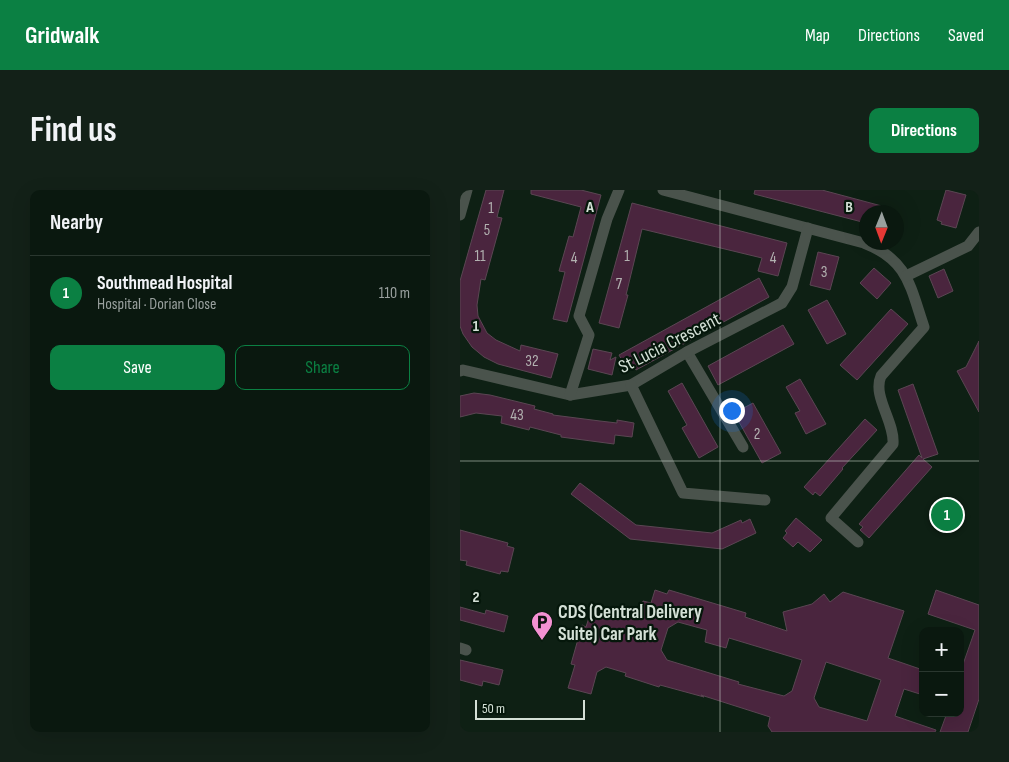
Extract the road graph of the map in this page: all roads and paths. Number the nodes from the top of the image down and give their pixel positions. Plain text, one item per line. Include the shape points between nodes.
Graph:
1 (467, 190) edge
2 (619, 190) edge
3 (663, 190) edge
4 (460, 215) edge
5 (808, 228) junction
6 (979, 232) edge
7 (906, 276) junction
8 (687, 352) junction
9 (461, 369) edge
10 (630, 386) junction
11 (570, 395) junction
12 (743, 447) dead end
13 (764, 500) dead end
14 (858, 542) dead end

1 - 4 street
2 - 11 street via 607,219 579,316 589,335
3 - 5 street
5 - 7 street via 879,249 898,264
5 - 8 street, St Lucia Crescent via 792,287 782,303
6 - 7 street via 968,246
7 - 14 street via 924,327 879,381 893,432 893,444 831,518
8 - 10 street, St Lucia Crescent
8 - 12 street
9 - 11 street, St Lucia Crescent
10 - 11 street, St Lucia Crescent
10 - 13 street via 683,493

